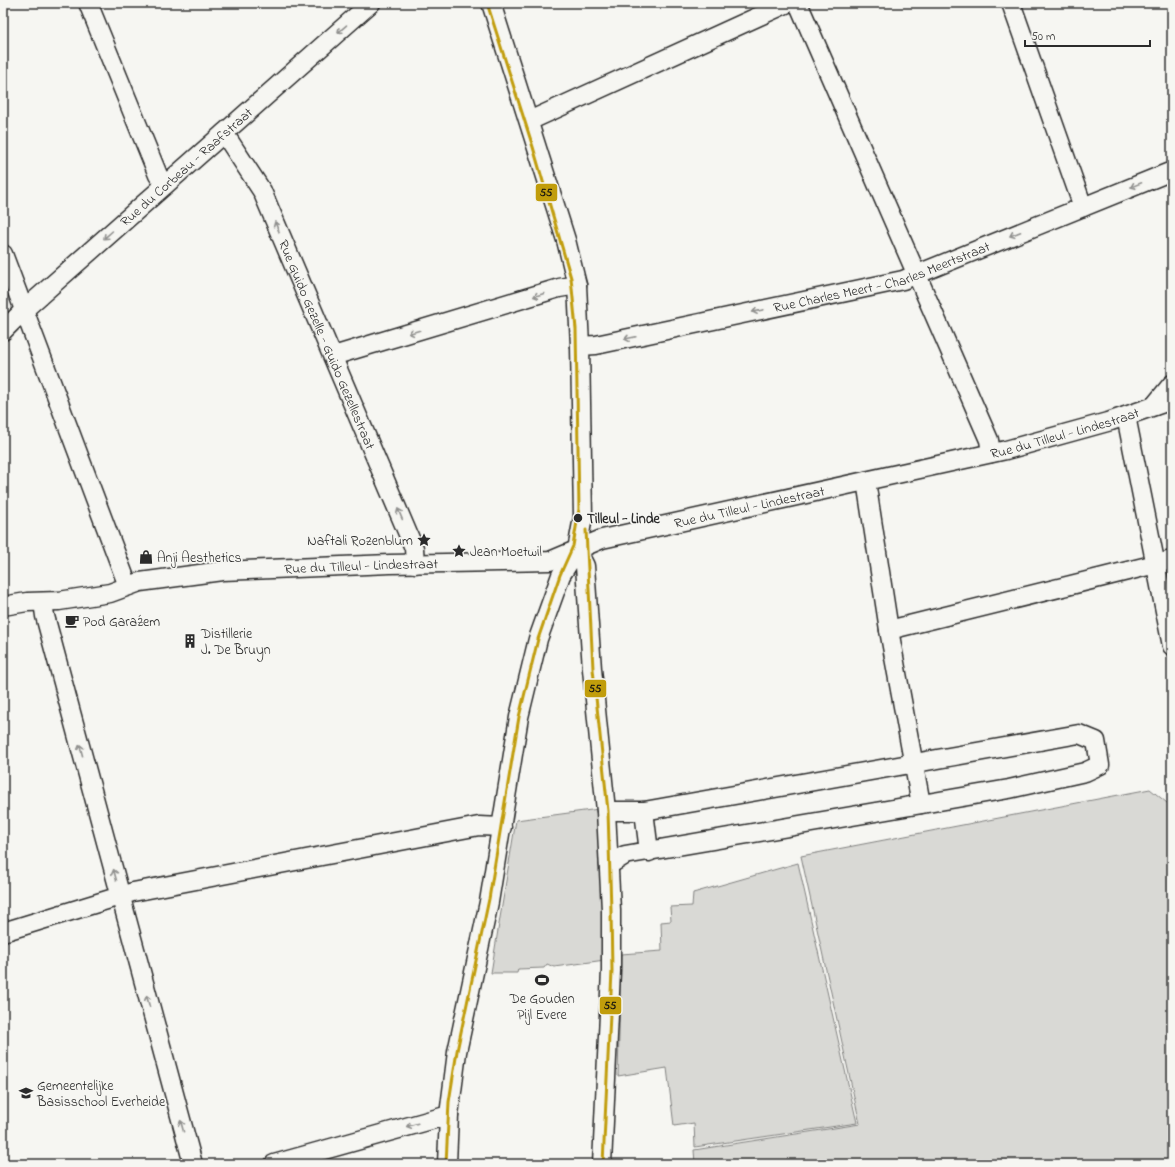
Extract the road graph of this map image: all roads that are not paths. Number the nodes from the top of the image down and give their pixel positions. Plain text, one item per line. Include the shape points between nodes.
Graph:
1 (88, 3) edge
2 (371, 3) edge
3 (491, 3) edge
4 (788, 3) edge
5 (798, 3) edge
6 (1011, 3) edge
7 (529, 121) junction
8 (224, 133) junction
9 (1172, 171) edge
10 (164, 185) junction
11 (1083, 207) junction
12 (3, 254) edge
13 (917, 274) junction
14 (576, 285) junction
15 (24, 309) junction
16 (3, 331) edge
17 (580, 346) junction
18 (332, 356) junction
19 (1172, 384) edge
20 (1172, 400) edge
21 (1153, 406) junction
22 (1126, 416) junction
23 (991, 453) junction
24 (866, 481) junction
25 (577, 550) junction
26 (1164, 562) edge
27 (415, 564) junction
28 (128, 586) junction
29 (43, 602) junction
30 (3, 606) edge
31 (889, 630) junction
32 (1172, 646) edge
33 (914, 764) junction
34 (921, 804) junction
35 (606, 811) junction
36 (644, 811) junction
37 (502, 827) junction
38 (649, 852) junction
39 (609, 865) junction
40 (120, 896) junction
41 (3, 932) edge
42 (450, 1115) junction
43 (193, 1164) edge
44 (274, 1164) edge
45 (447, 1164) edge
46 (602, 1164) edge

1 - 10 street
2 -> 8 street, Rue du Corbeau - Raafstraat
3 - 7 street
4 - 7 street
5 - 13 street
6 - 11 street
7 - 14 street via 566,240
8 - 10 street, Rue du Corbeau - Raafstraat
18 -> 8 street, Rue Guido Gezelle - Guido Gezellestraat via 262,191
9 -> 11 street, Rue Charles Meert - Charles Meertstraat
10 -> 15 street, Rue du Corbeau - Raafstraat
11 -> 13 street, Rue Charles Meert - Charles Meertstraat
12 - 15 street
13 -> 17 street, Rue Charles Meert - Charles Meertstraat via 895,282 596,345
13 - 23 street via 989,440
14 - 17 street
14 -> 18 street
15 - 16 street, Rue du Corbeau - Raafstraat
15 - 28 street
17 - 25 street via 583,496
27 -> 18 street, Rue Guido Gezelle - Guido Gezellestraat via 414,548
19 - 21 street, Rue du Tilleul - Lindestraat
20 - 21 street
21 - 22 street, Rue du Tilleul - Lindestraat
22 - 23 street, Rue du Tilleul - Lindestraat
22 - 26 street
23 - 24 street, Rue du Tilleul - Lindestraat
24 - 25 street, Rue du Tilleul - Lindestraat via 608,537
24 - 31 street
25 - 27 street, Rue du Tilleul - Lindestraat via 550,561
25 - 35 street via 586,566 592,669
25 - 37 street via 561,575 538,639 520,717
26 - 31 street
26 - 32 street
27 - 28 street, Rue du Tilleul - Lindestraat via 222,571 140,582
28 - 29 street, Rue du Tilleul - Lindestraat via 110,593
29 - 30 street, Rue du Tilleul - Lindestraat
40 -> 29 street
31 - 33 street
33 - 34 street
33 - 34 street via 1079,734 1096,741 1100,765 1085,772 1009,789
33 - 36 street
34 - 38 street
35 - 36 street
35 - 39 street
36 - 38 street
37 - 40 street via 479,826
37 - 42 street via 490,902 458,1052
38 - 39 street via 625,855
39 - 46 street via 611,971
40 - 41 street
43 -> 40 street
42 -> 44 street
42 - 45 street

